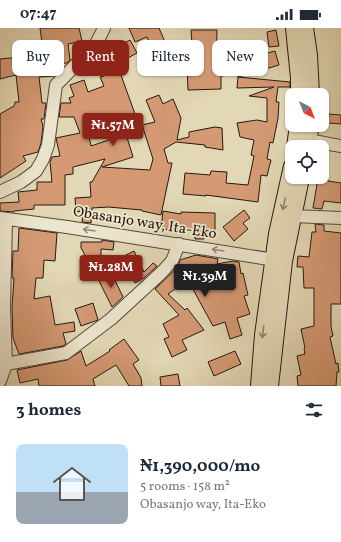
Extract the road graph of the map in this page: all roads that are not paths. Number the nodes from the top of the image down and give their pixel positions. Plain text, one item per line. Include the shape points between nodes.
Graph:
1 (104, 28) edge
2 (294, 28) edge
3 (305, 28) edge
4 (299, 88) edge
5 (311, 88) edge
6 (329, 144) edge
7 (341, 146) edge
8 (288, 184) edge
9 (300, 184) edge
10 (0, 192) edge
11 (293, 216) junction
12 (3, 218) edge
13 (341, 218) edge
14 (179, 244) junction
15 (279, 260) junction
16 (6, 364) junction
17 (0, 381) edge
18 (259, 386) edge
19 (270, 386) edge

1 - 10 street via 96,44 56,85 44,159 36,171
2 - 4 main road
3 - 5 main road
6 - 7 street
8 -> 15 main road via 277,234
9 - 11 main road
11 - 13 street
11 - 15 main road
14 -> 12 street, Obasanjo way, Ita-Eko
12 - 16 street
15 -> 14 street, Obasanjo way, Ita-Eko
14 - 16 street via 172,261 161,273 111,319 66,353
15 -> 18 main road via 263,335
15 - 19 main road
16 - 17 street

